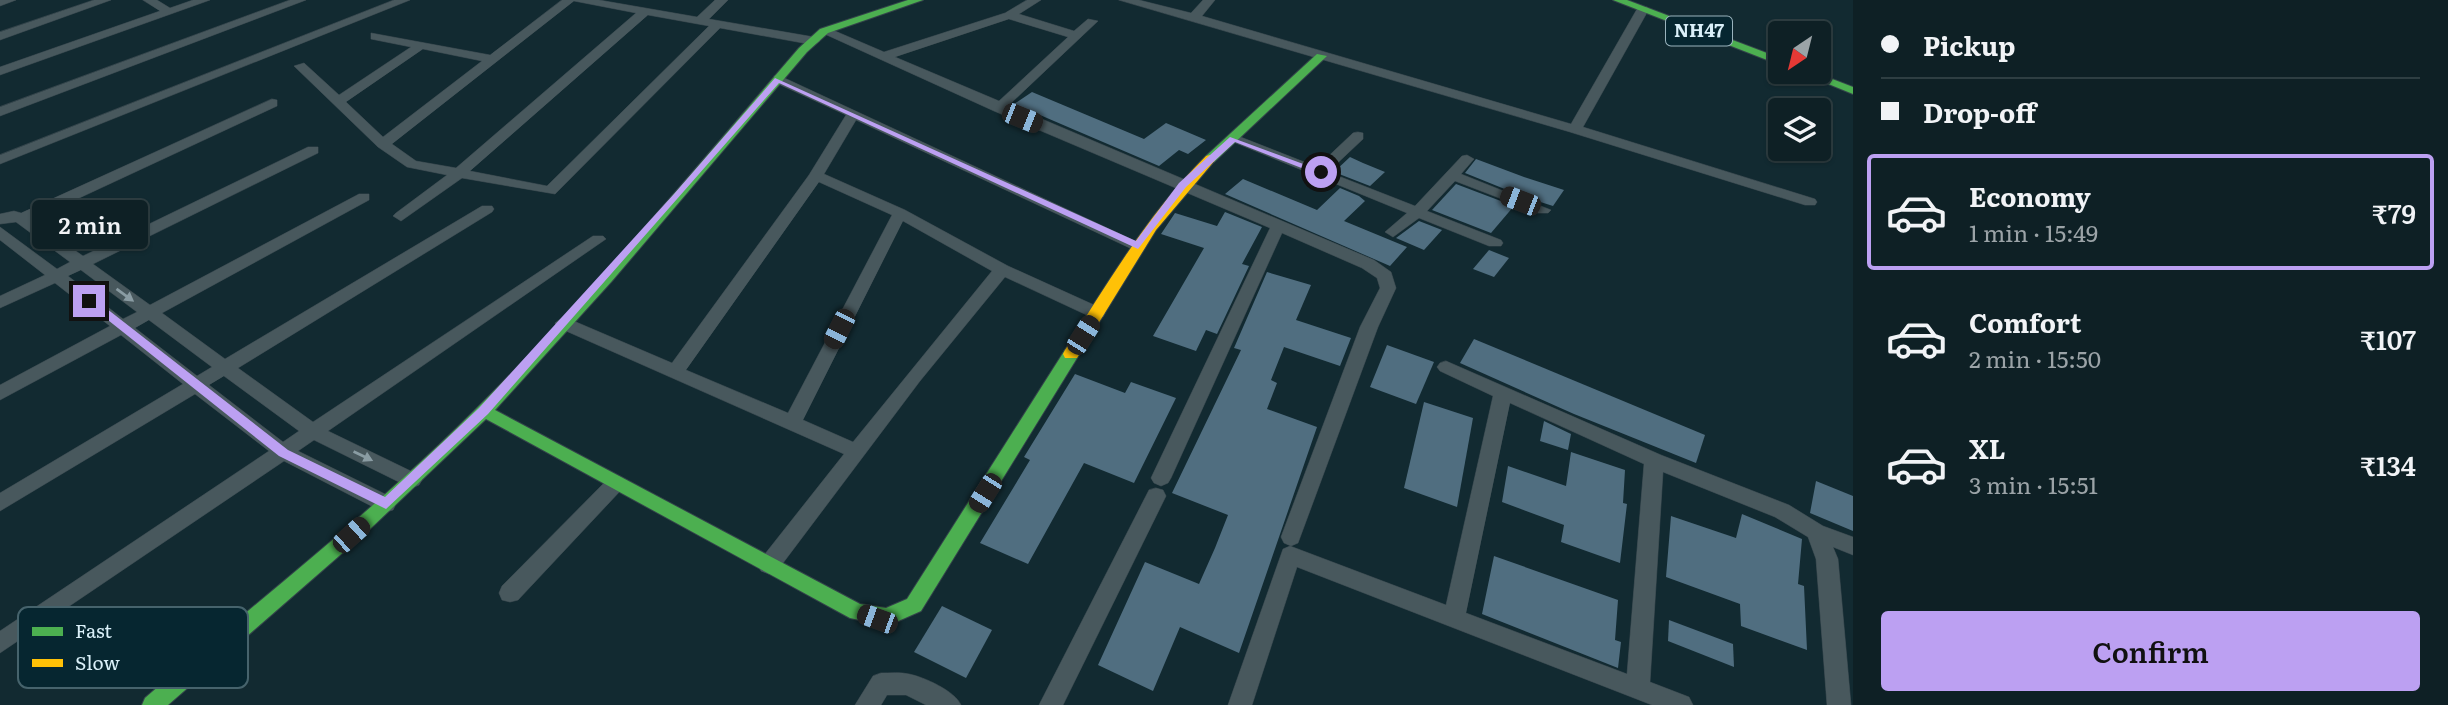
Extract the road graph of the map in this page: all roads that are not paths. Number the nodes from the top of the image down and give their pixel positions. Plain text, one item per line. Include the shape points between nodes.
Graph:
1 (10, 0) edge
2 (105, 0) edge
3 (149, 0) edge
4 (204, 0) edge
5 (300, 0) edge
6 (404, 0) edge
7 (569, 0) edge
8 (579, 0) edge
9 (722, 0) edge
10 (918, 0) edge
11 (1034, 0) edge
12 (1125, 0) edge
13 (1209, 0) edge
14 (1618, 0) edge
15 (0, 3) edge
16 (638, 6) edge
17 (1643, 9) junction
18 (169, 12) junction
19 (1009, 15) junction
20 (1194, 17) junction
21 (700, 21) junction
22 (1092, 21) dead end
23 (718, 24) junction
24 (0, 36) edge
25 (375, 36) dead end
26 (819, 36) junction
27 (1076, 36) junction
28 (421, 45) junction
29 (1321, 56) junction
30 (882, 57) junction
31 (1768, 57) edge
32 (491, 60) junction
33 (300, 66) dead end
34 (0, 71) edge
35 (778, 79) junction
36 (1831, 82) edge
37 (1853, 91) edge
38 (338, 102) junction
39 (272, 103) dead end
40 (999, 108) junction
41 (0, 112) edge
42 (853, 114) junction
43 (1575, 129) junction
44 (1358, 135) dead end
45 (1233, 139) junction
46 (383, 144) junction
47 (313, 150) dead end
48 (1467, 159) dead end
49 (0, 160) edge
50 (1321, 172) junction
51 (458, 174) junction
52 (1452, 175) junction
53 (816, 176) junction
54 (1182, 185) junction
55 (364, 197) dead end
56 (1810, 202) dead end
57 (487, 209) dead end
58 (1542, 210) dead end
59 (1418, 212) junction
60 (900, 213) junction
61 (401, 216) dead end
62 (21, 219) junction
63 (1, 221) edge
64 (1278, 226) junction
65 (1393, 232) dead end
66 (598, 239) dead end
67 (1496, 243) dead end
68 (1138, 246) junction
69 (80, 263) junction
70 (1002, 270) junction
71 (56, 275) junction
72 (0, 303) edge
73 (149, 312) junction
74 (1097, 313) junction
75 (563, 323) junction
76 (123, 327) junction
77 (1446, 367) dead end
78 (227, 368) junction
79 (676, 372) junction
80 (198, 386) junction
81 (0, 393) edge
82 (1503, 393) junction
83 (484, 411) junction
84 (792, 423) junction
85 (314, 432) junction
86 (856, 451) junction
87 (284, 453) junction
88 (1654, 460) junction
89 (412, 480) junction
90 (616, 482) junction
91 (0, 503) edge
92 (386, 504) junction
93 (1816, 532) junction
94 (1291, 537) dead end
95 (1853, 547) edge
96 (769, 565) junction
97 (510, 593) dead end
98 (54, 607) edge
99 (1454, 618) junction
100 (248, 629) edge
101 (18, 631) edge
102 (0, 643) edge
103 (182, 688) edge
104 (1638, 688) junction
105 (169, 700) edge
106 (867, 705) edge
107 (949, 705) edge
108 (1051, 705) edge
109 (1240, 705) edge
110 (1681, 705) edge
111 (1839, 705) edge

1 - 15 street
2 - 24 street
3 - 18 street
4 - 18 street
5 - 41 street
6 - 49 street
7 - 32 street
8 - 16 street
9 - 21 street
10 - 26 main road
11 - 19 street
12 - 20 street
13 - 20 street
14 - 17 main road, NH47
16 - 21 street
16 - 51 street
17 - 31 main road, NH47
17 - 43 street
18 - 34 street
19 - 27 street
19 - 30 street
20 - 29 street
21 - 23 street
22 - 27 street
23 - 26 street
23 - 51 street via 551,191
25 - 28 street
26 - 30 street
26 - 35 main road
27 - 40 street
28 - 32 street
28 - 38 street
29 - 43 street
29 - 45 main road
30 - 40 street
32 - 46 street
33 - 38 street
35 - 42 street
35 - 75 main road
36 - 37 main road
38 - 46 street
39 - 62 street
40 - 54 street
42 - 53 street
42 - 68 street
43 - 56 street
44 - 50 street
45 - 50 street
45 - 54 main road
46 - 51 street via 412,164
47 - 69 street
48 - 52 street
50 - 59 street
51 - 61 street
52 - 58 street
52 - 59 street
53 - 60 street
53 - 79 street
54 - 64 street
54 - 68 main road
55 - 73 street
57 - 78 street
59 - 65 street
59 - 67 street
60 - 70 street
60 - 84 street
62 - 63 street via 13,216
62 - 69 street
63 - 71 street
64 - 94 street via 1368,264 1385,276 1388,288 1369,327
64 - 108 street
66 - 85 street
68 - 74 main road
69 - 71 street
69 -> 73 street
70 - 74 street
70 - 86 street
71 - 72 street
71 - 76 street
73 - 76 street
73 - 78 street
74 - 96 main road via 914,605 900,615 877,619
75 - 79 street
75 - 83 main road
76 - 80 street
76 - 81 street
77 - 82 street
78 - 80 street
78 - 85 street
79 - 84 street
80 - 87 street
80 - 91 street
82 - 88 street
82 - 99 street
83 - 89 main road
83 - 90 main road
84 - 86 street
85 - 87 street
85 -> 89 street
86 - 96 street
87 - 92 street
87 - 98 street
88 - 93 street via 1782,511
88 - 104 street
89 - 92 main road
90 - 96 main road
90 - 97 street
92 - 100 main road
93 - 95 street
93 - 111 street via 1827,559
99 - 104 street
99 - 109 street via 1290,555
101 - 102 street
103 - 105 main road
104 - 110 street
106 - 107 street via 881,684 908,684

